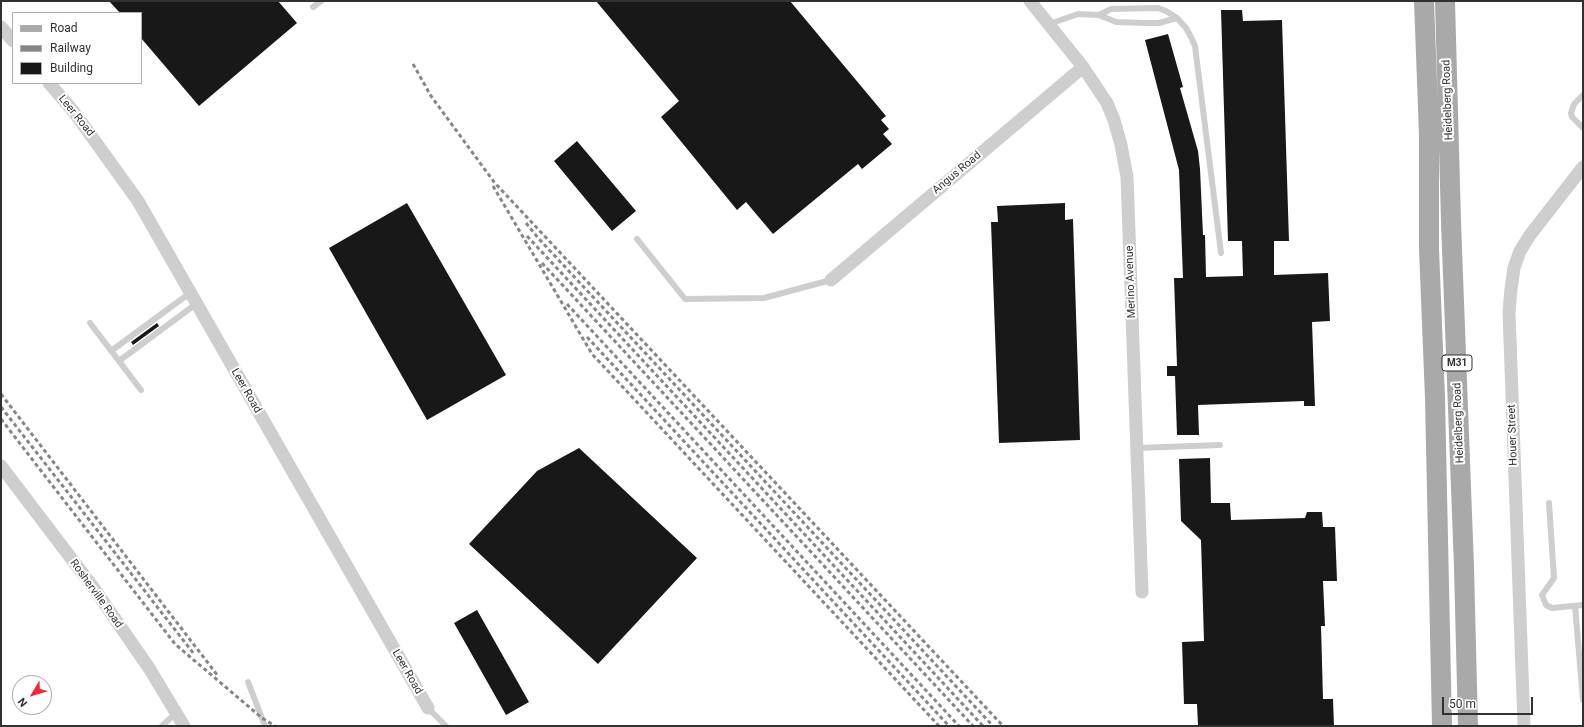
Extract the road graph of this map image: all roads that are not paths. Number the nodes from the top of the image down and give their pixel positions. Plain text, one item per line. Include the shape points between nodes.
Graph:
1 (320, 1) edge
2 (1030, 1) edge
3 (1424, 1) edge
4 (1445, 1) edge
5 (313, 7) dead end
6 (1099, 15) junction
7 (1176, 18) junction
8 (1049, 24) junction
9 (1, 27) edge
10 (12, 40) edge
11 (1083, 67) junction
12 (50, 84) edge
13 (1583, 96) edge
14 (1583, 128) edge
15 (1583, 167) edge
16 (637, 238) dead end
17 (1221, 253) dead end
18 (831, 280) joint
19 (193, 299) junction
20 (90, 323) dead end
21 (111, 351) junction
22 (119, 361) junction
23 (141, 390) dead end
24 (1220, 445) dead end
25 (1137, 448) junction
26 (1, 466) edge
27 (1549, 503) dead end
28 (1142, 592) dead end
29 (1583, 605) edge
30 (1575, 606) junction
31 (248, 682) dead end
32 (1583, 700) edge
33 (428, 708) joint
34 (177, 712) junction
35 (162, 726) edge
36 (184, 726) edge
37 (265, 726) edge
38 (446, 726) edge
39 (1442, 726) edge
40 (1468, 726) edge
41 (1524, 726) edge

1 - 5 lane
2 - 8 street, Merino Avenue
3 - 39 main road, Heidelberg Road / M31
4 - 40 main road, Heidelberg Road / M31
6 - 7 lane via 1116,22 1159,23
6 - 7 lane via 1111,9 1158,8
6 - 8 lane via 1078,14
7 - 17 lane via 1186,28 1194,46
8 - 11 street, Merino Avenue
9 - 10 street
11 - 18 street, Angus Road
11 - 25 street, Merino Avenue via 1107,103 1114,120 1122,145 1127,177
12 - 19 street, Leer Road via 74,112 138,202
13 - 14 lane via 1574,104 1570,113
15 - 41 street, Houer Street via 1520,251 1511,289
16 - 18 lane via 685,299 764,298
19 - 21 lane
19 - 22 lane
19 - 33 street, Leer Road
20 - 21 lane
21 - 22 lane
22 - 23 lane
24 - 25 lane
25 - 28 street, Merino Avenue
26 - 34 street, Rosherville Road via 93,587
27 - 30 lane via 1554,578 1542,596 1546,605 1552,608
29 - 30 lane
30 - 32 lane
31 - 37 lane
33 - 38 lane
34 - 35 lane
34 - 36 street, Rosherville Road

